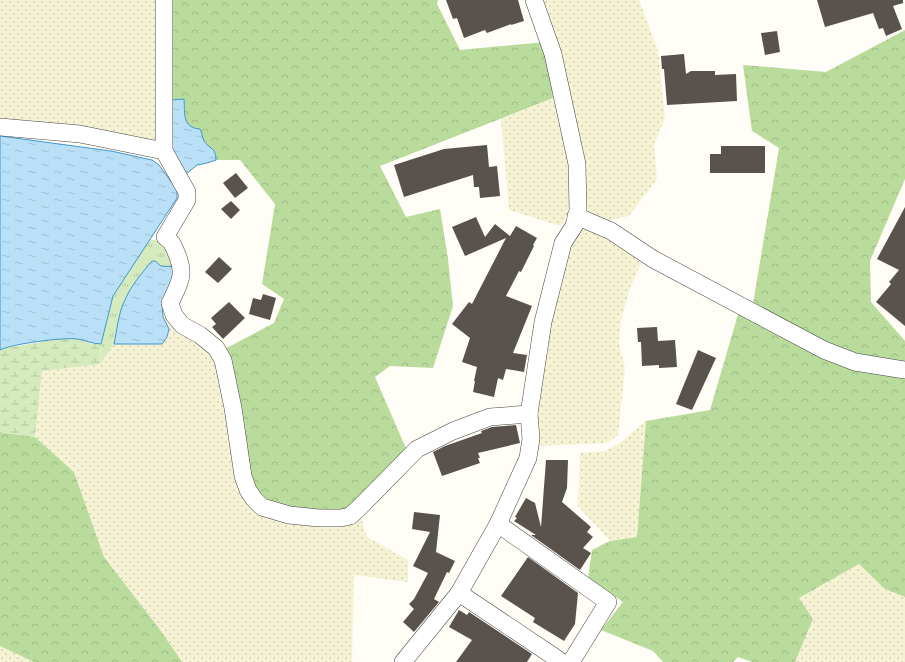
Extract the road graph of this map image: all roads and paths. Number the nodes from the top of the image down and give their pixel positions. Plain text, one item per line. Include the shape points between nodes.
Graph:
1 (164, 0) edge
2 (534, 0) edge
3 (0, 126) edge
4 (164, 151) junction
5 (576, 216) junction
6 (905, 370) edge
7 (529, 414) junction
8 (498, 524) junction
9 (459, 593) junction
10 (565, 661) edge
11 (403, 662) edge

1 - 4 street
2 - 5 street via 553,54 577,164
3 - 4 street via 80,134
4 - 7 street via 187,192 186,200 165,237 171,240 181,263 182,278 170,303 174,315 182,325 216,348 223,360 243,476 248,490 262,507 289,515 319,518 350,516 417,449 453,431 490,417
5 - 6 street via 611,231 653,258 824,350 856,362
5 - 7 street via 574,226 563,243 543,322
7 - 8 street via 531,439 528,458
8 - 9 street
8 - 10 street via 608,602
9 - 10 street
9 - 11 street

